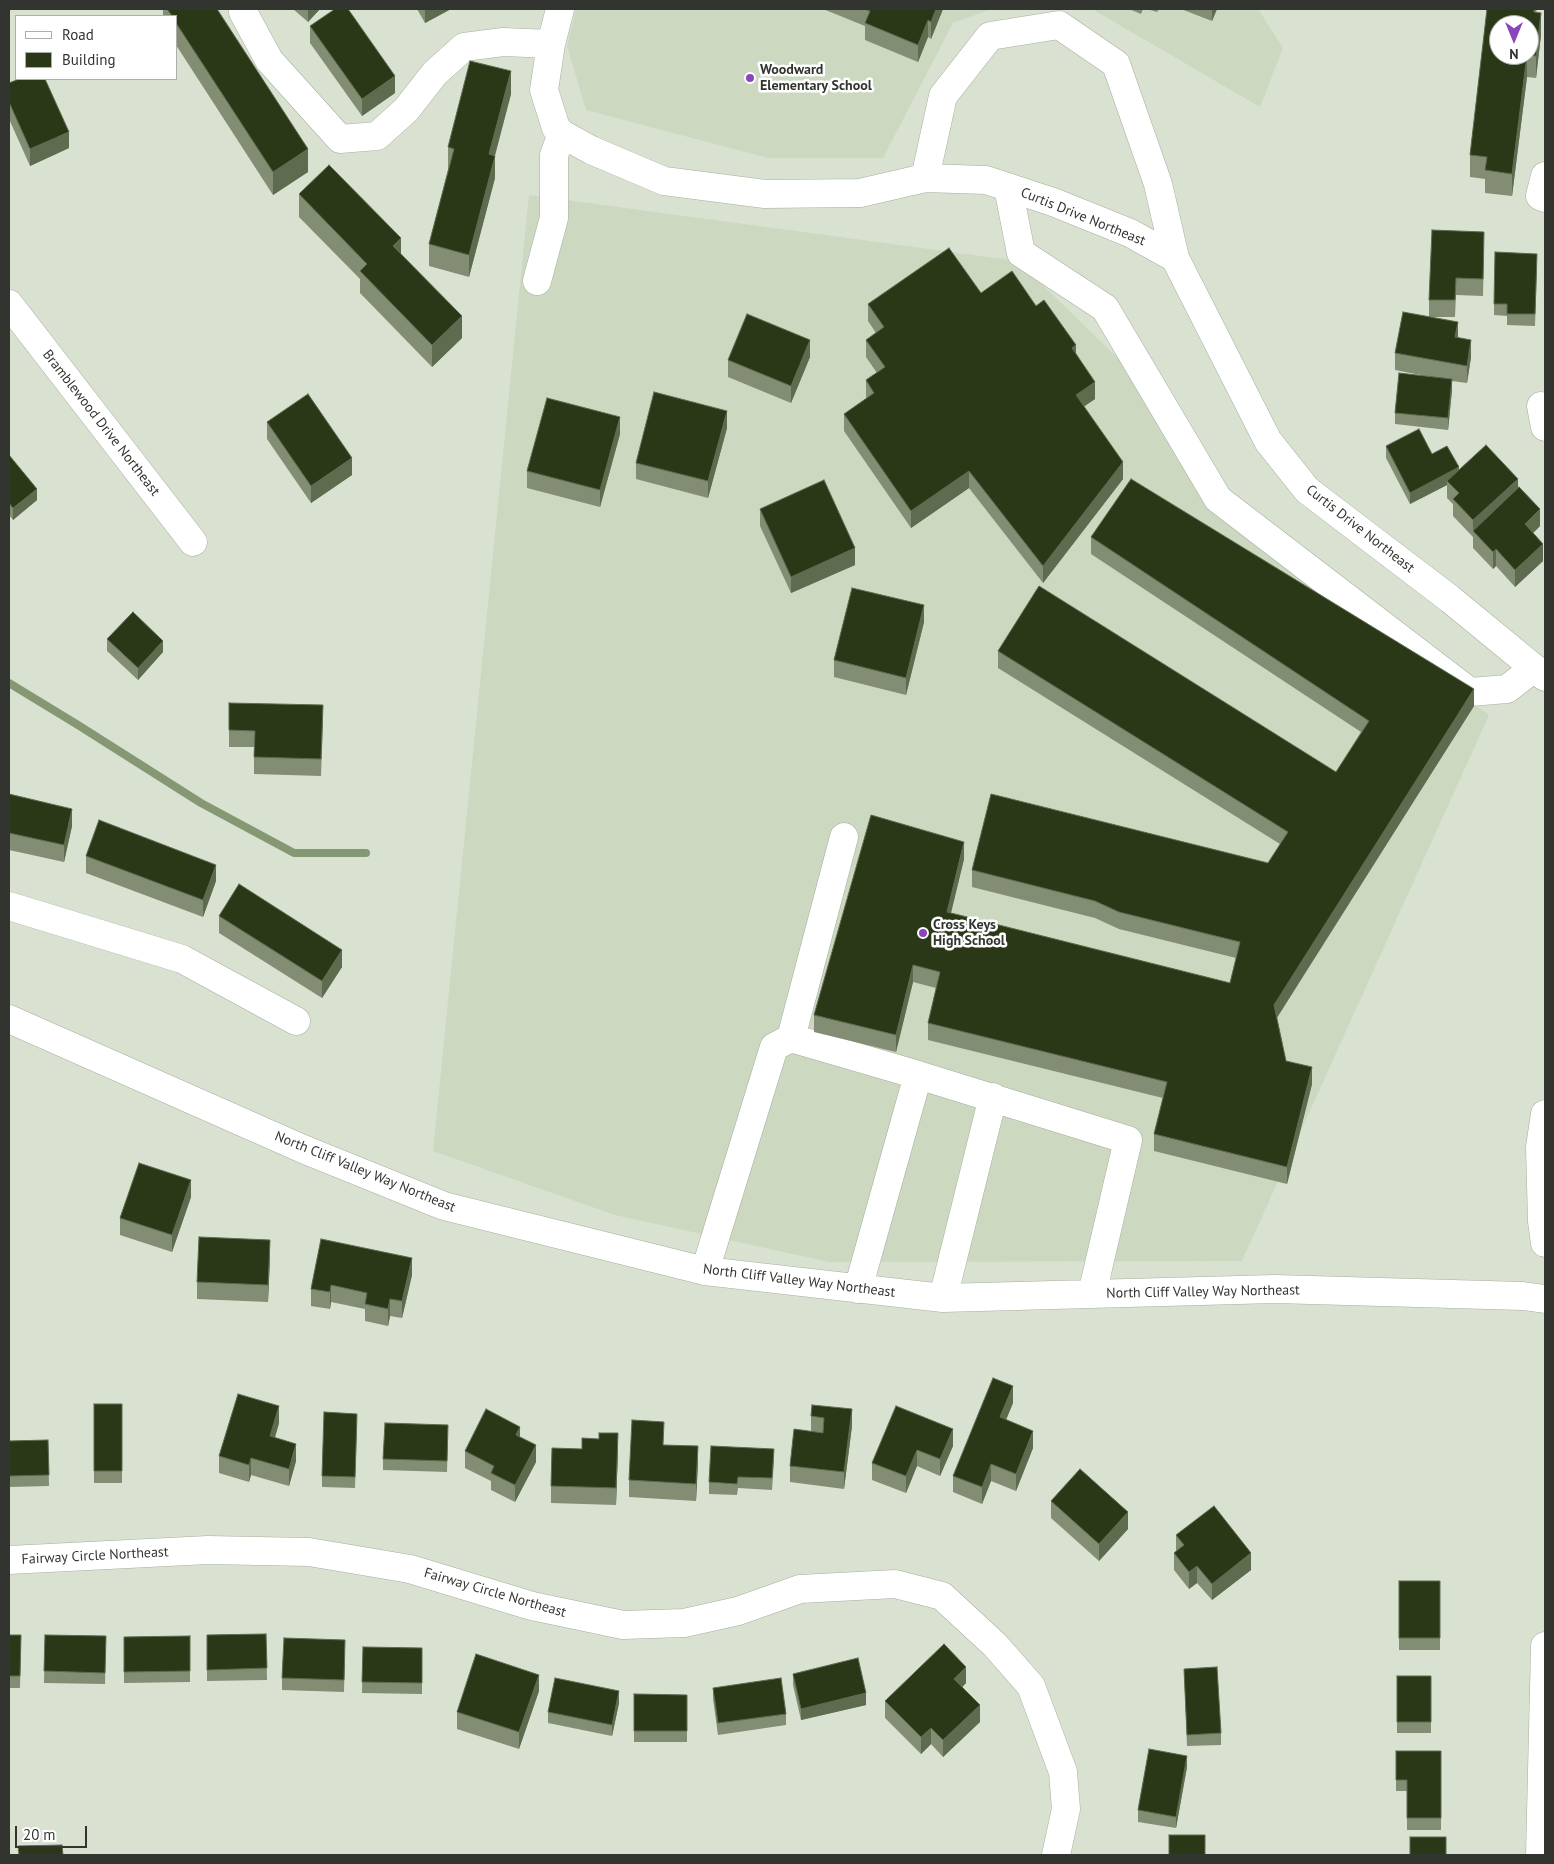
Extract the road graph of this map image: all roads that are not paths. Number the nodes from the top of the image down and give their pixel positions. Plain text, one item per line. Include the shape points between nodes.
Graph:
1 (243, 9) edge
2 (560, 9) edge
3 (551, 44) junction
4 (562, 134) junction
5 (1545, 176) edge
6 (925, 178) junction
7 (1008, 187) junction
8 (1545, 198) edge
9 (1175, 258) junction
10 (537, 281) dead end
11 (9, 304) edge
12 (193, 542) dead end
13 (1542, 672) edge
14 (844, 836) dead end
15 (9, 906) edge
16 (9, 1019) edge
17 (296, 1021) dead end
18 (791, 1038) junction
19 (918, 1075) junction
20 (993, 1097) junction
21 (1545, 1114) edge
22 (1545, 1243) edge
23 (705, 1272) junction
24 (858, 1289) junction
25 (1092, 1294) junction
26 (943, 1298) junction
27 (1545, 1299) edge
28 (9, 1560) edge
29 (1545, 1646) edge
30 (1056, 1855) edge
31 (1540, 1855) edge

1 - 3 street via 269,60 340,139 377,136 406,110 435,73 464,47 503,42
2 - 3 street
3 - 4 street via 544,90 556,128
4 - 6 street, Curtis Drive Northeast via 664,181 756,193 860,193
4 - 10 street via 554,154 554,218
5 - 8 street via 1540,196
6 - 7 street, Curtis Drive Northeast via 986,180
6 - 9 street via 943,96 990,36 1058,25 1116,64 1158,184
7 - 9 street, Curtis Drive Northeast via 1130,233
7 - 13 street via 1021,253 1105,308 1218,499 1470,692 1507,689
9 - 13 street, Curtis Drive Northeast via 1268,441 1307,490
11 - 12 street, Bramblewood Drive Northeast
14 - 18 street
15 - 17 street via 182,959
16 - 23 street, North Cliff Valley Way Northeast via 303,1149 444,1206
18 - 19 street
18 - 23 street via 774,1047
19 - 20 street
19 - 24 street
20 - 25 street via 1128,1140
20 - 26 street
21 - 22 street via 1540,1147
23 - 24 street, North Cliff Valley Way Northeast
24 - 26 street, North Cliff Valley Way Northeast
25 - 26 street, North Cliff Valley Way Northeast
25 - 27 street, North Cliff Valley Way Northeast via 1276,1289
28 - 30 street, Fairway Circle Northeast via 208,1550 309,1552 410,1569 532,1606 623,1625 684,1623 738,1611 800,1589 895,1584 942,1596 995,1644 1032,1686 1063,1772 1066,1810
29 - 31 street

